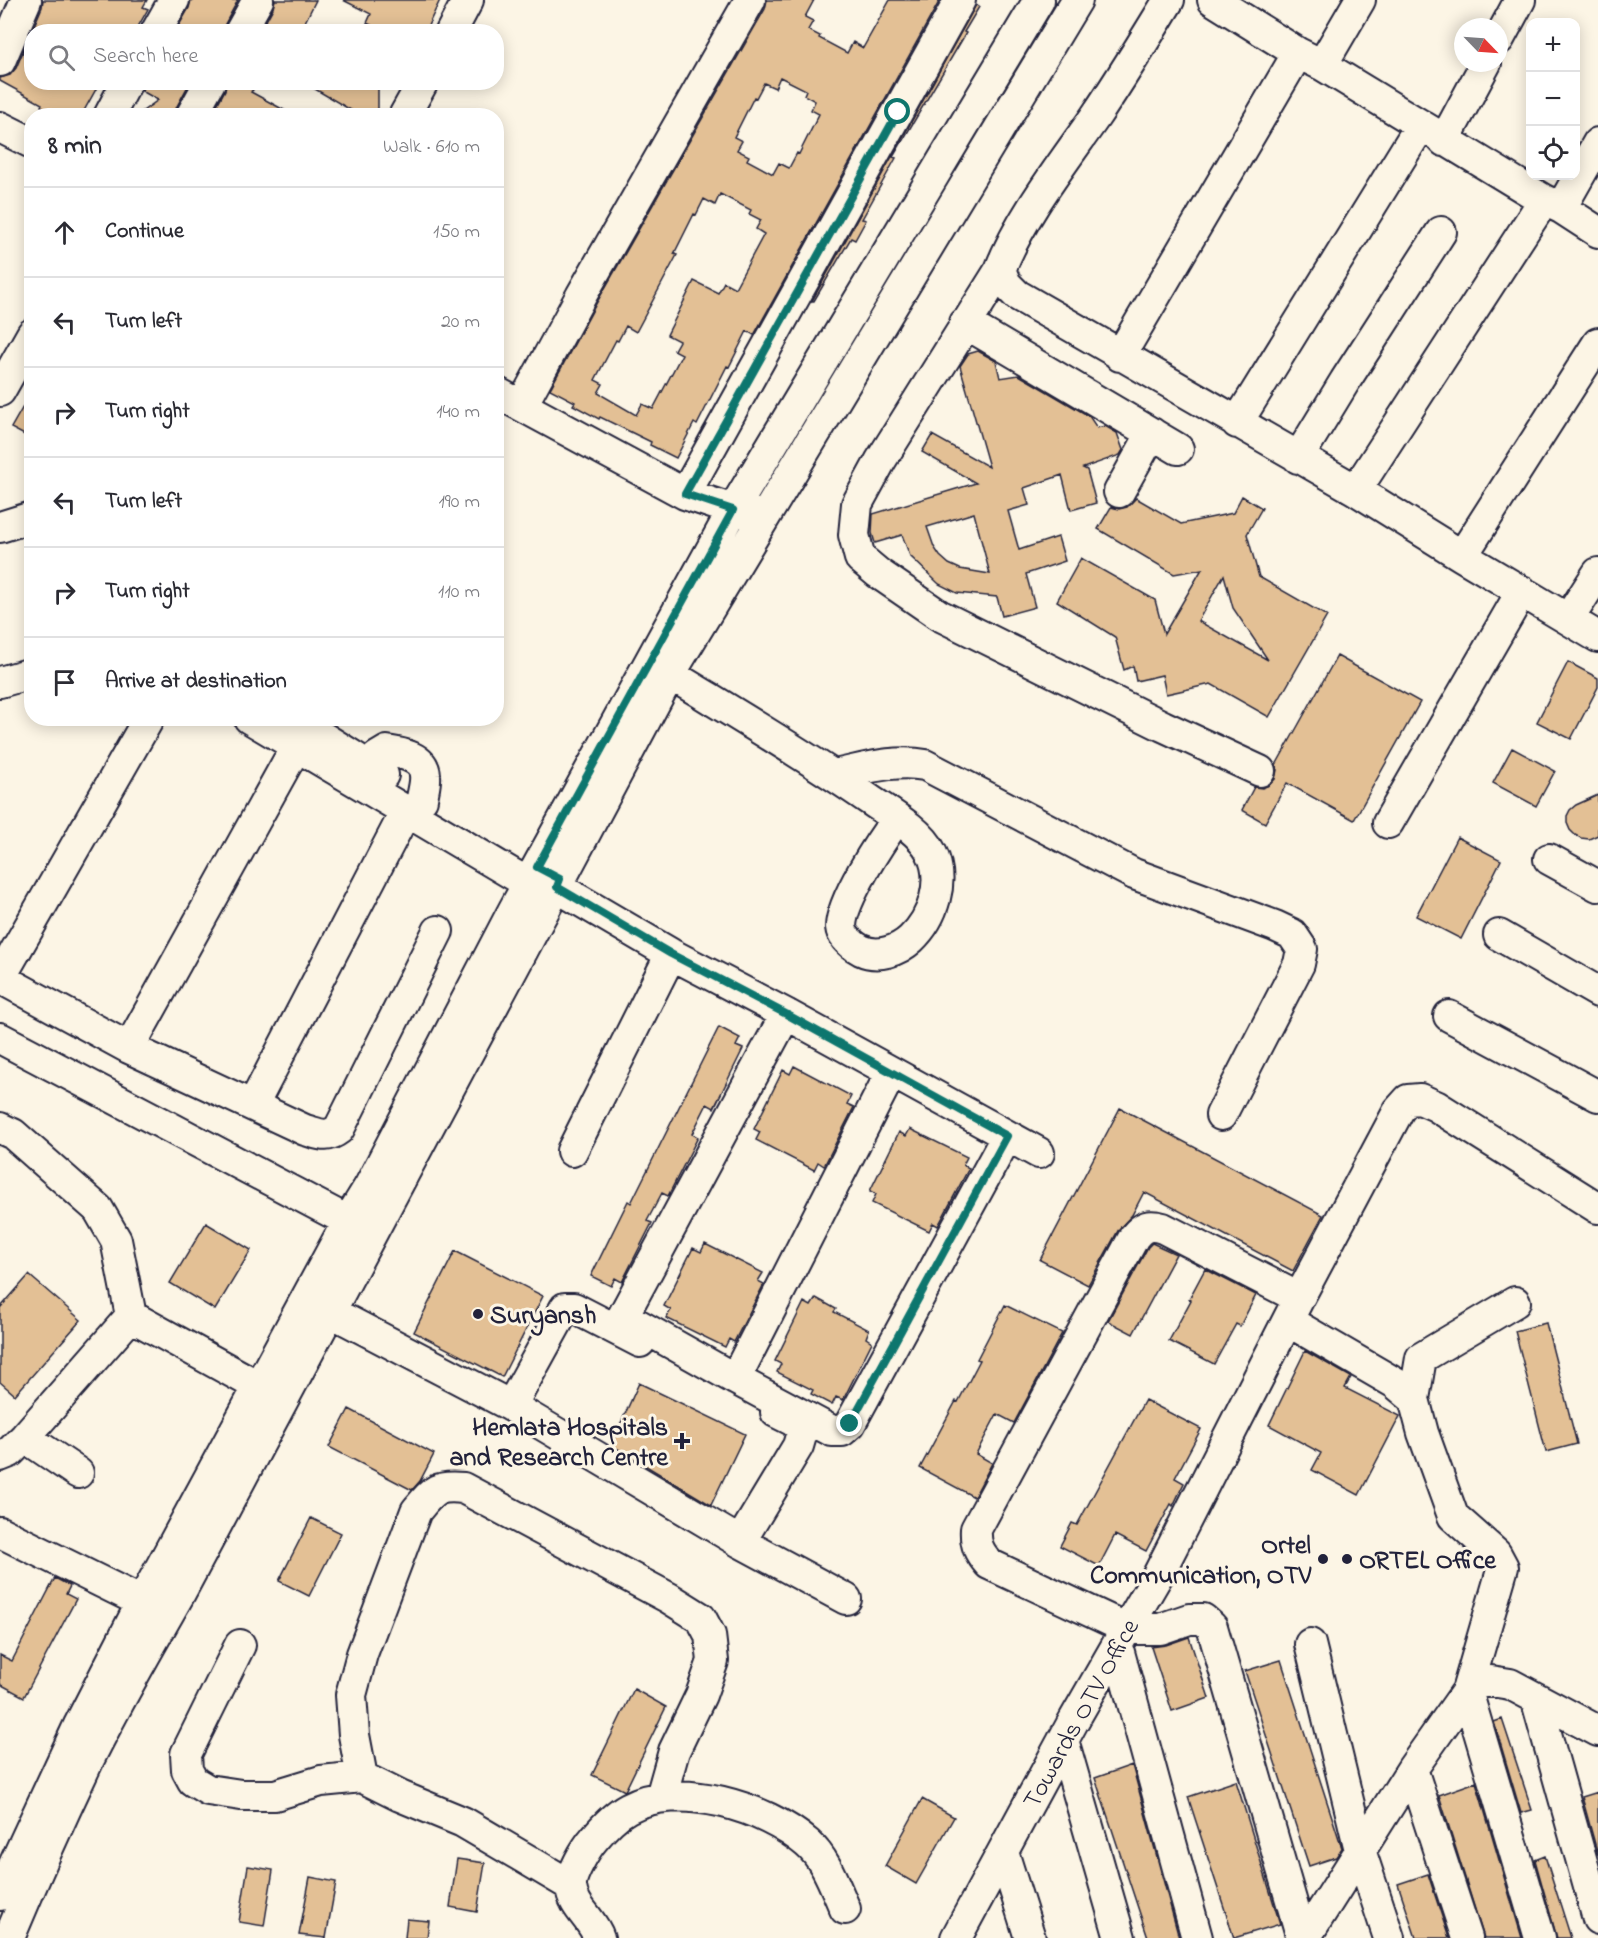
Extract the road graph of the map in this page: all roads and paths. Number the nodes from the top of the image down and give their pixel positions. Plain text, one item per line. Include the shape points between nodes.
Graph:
1 (26, 0) edge
2 (174, 0) edge
3 (258, 0) edge
4 (468, 0) edge
5 (750, 0) edge
6 (960, 0) edge
7 (1039, 0) edge
8 (1077, 0) edge
9 (1169, 0) edge
10 (1213, 0) edge
11 (1360, 0) edge
12 (1520, 0) edge
13 (1508, 22) edge
14 (160, 24) edge
15 (244, 24) edge
16 (455, 24) edge
17 (1310, 59) junction
18 (0, 61) edge
19 (1479, 72) edge
20 (124, 90) edge
21 (206, 90) edge
22 (419, 90) edge
23 (113, 108) edge
24 (195, 108) edge
25 (408, 108) edge
26 (0, 127) edge
27 (1433, 133) junction
28 (24, 139) edge
29 (1598, 143) edge
30 (1552, 204) junction
31 (1441, 232) dead end
32 (1598, 232) edge
33 (1000, 270) junction
34 (965, 323) junction
35 (1598, 344) edge
36 (24, 348) edge
37 (1120, 356) junction
38 (0, 391) edge
39 (509, 398) edge
40 (1237, 423) junction
41 (1152, 434) junction
42 (1178, 449) dead end
43 (1298, 458) junction
44 (1356, 490) junction
45 (1119, 492) dead end
46 (685, 494) junction
47 (733, 510) junction
48 (765, 516) junction
49 (24, 520) edge
50 (0, 527) edge
51 (1462, 556) junction
52 (1598, 573) edge
53 (1522, 591) junction
54 (1569, 618) junction
55 (1598, 637) edge
56 (24, 674) edge
57 (669, 674) junction
58 (0, 682) edge
59 (144, 726) edge
60 (273, 726) edge
61 (294, 733) edge
62 (1260, 771) dead end
63 (834, 776) junction
64 (414, 805) junction
65 (897, 819) dead end
66 (1388, 823) dead end
67 (1549, 860) dead end
68 (547, 883) junction
69 (1598, 886) edge
70 (438, 931) dead end
71 (1499, 935) dead end
72 (671, 954) junction
73 (0, 978) edge
74 (1598, 992) edge
75 (786, 1014) junction
76 (1449, 1016) dead end
77 (0, 1038) edge
78 (129, 1048) junction
79 (891, 1073) junction
80 (1598, 1096) edge
81 (253, 1105) junction
82 (1221, 1115) dead end
83 (0, 1128) edge
84 (1007, 1136) junction
85 (572, 1151) dead end
86 (1039, 1153) dead end
87 (1598, 1208) edge
88 (348, 1221) junction
89 (1515, 1302) dead end
90 (1293, 1310) junction
91 (329, 1311) junction
92 (131, 1316) junction
93 (735, 1379) junction
94 (258, 1386) junction
95 (1414, 1399) junction
96 (511, 1407) junction
97 (25, 1437) junction
98 (0, 1456) edge
99 (78, 1473) dead end
100 (0, 1532) edge
101 (740, 1542) junction
102 (846, 1599) dead end
103 (142, 1602) junction
104 (1122, 1636) junction
105 (1310, 1644) dead end
106 (240, 1645) dead end
107 (1467, 1690) junction
108 (1536, 1698) junction
109 (1597, 1728) edge
110 (1063, 1740) junction
111 (1412, 1769) junction
112 (362, 1777) junction
113 (661, 1797) junction
114 (1360, 1850) junction
115 (1003, 1852) junction
116 (570, 1885) junction
117 (0, 1895) edge
118 (845, 1909) dead end
119 (1598, 1919) edge
120 (9, 1938) edge
121 (599, 1938) edge
122 (956, 1938) edge
123 (1030, 1938) edge
124 (1120, 1938) edge
125 (1197, 1938) edge
126 (1304, 1938) edge
127 (1389, 1938) edge
128 (1467, 1938) edge
129 (1540, 1938) edge

1 - 18 street
2 - 14 street
3 - 15 street
4 - 16 street
5 - 39 street via 581,296
6 - 46 street
7 - 47 street
8 - 48 street
9 - 33 street via 1042,194
10 - 17 street
11 - 17 street
12 - 13 street
17 - 27 street
17 - 37 street
19 - 27 street
20 - 23 street
21 - 24 street
22 - 25 street
26 - 28 street
27 - 30 street
27 - 40 street
29 - 30 street
30 - 32 street
30 - 44 street
31 - 43 street
33 - 34 street
33 - 37 street via 1017,295
34 - 41 street
34 - 62 street via 857,504 854,535 860,558 939,615
35 - 51 street
36 - 38 street
37 - 40 street
39 - 46 street
40 - 43 street
41 - 42 street
41 - 45 street
43 - 44 street
44 - 51 street
46 - 47 street
47 - 48 street
47 - 68 street
48 - 57 street
49 - 50 street
51 - 53 street
52 - 54 street
53 - 54 street
53 - 66 street
54 - 55 street
56 - 58 street
57 - 63 street
57 - 68 street
59 - 73 street
60 - 61 street
61 - 64 street
61 - 64 street via 370,767
61 - 78 street
63 - 65 street
63 - 82 street via 894,763 926,765 1134,874 1292,934 1302,949 1299,964
64 - 68 street
64 - 81 street
67 - 69 street
68 - 72 street
68 - 88 street
68 - 91 street
70 - 81 street via 339,1129 332,1135 305,1130
71 - 74 street
72 - 75 street
72 - 85 street
73 - 78 street
75 - 79 street
75 - 93 street via 623,1316
76 - 80 street
77 - 88 street
78 - 81 street
79 - 84 street
79 - 93 street
83 - 92 street via 13,1134 98,1209 116,1240
84 - 86 street
84 - 93 street via 850,1424 842,1431 832,1431
87 - 90 street, Towards OTV Office via 1436,1106 1419,1099 1408,1100
88 - 94 street
89 - 95 street via 1421,1358
90 - 95 street
90 - 104 street, Towards OTV Office via 1158,1575
90 - 104 street via 1163,1228 1141,1228 976,1529 975,1544 989,1564
91 - 96 street
91 - 120 street via 90,1758
92 - 94 street
92 - 97 street
94 - 103 street
95 - 107 street via 1454,1515 1496,1554 1503,1567
96 - 101 street
96 - 101 street via 565,1308 574,1308 792,1420 803,1429 798,1446
97 - 98 street
97 - 99 street
100 - 103 street
101 - 102 street
103 - 117 street via 79,1725
104 - 110 street, Towards OTV Office
104 - 125 street
104 - 126 street via 1189,1619 1203,1620 1212,1627
105 - 114 street
106 - 112 street via 186,1754 187,1770 193,1781 208,1790 275,1795 321,1781
107 - 108 street via 1491,1681 1510,1684
107 - 111 street
107 - 129 street
108 - 109 street
108 - 119 street
110 - 115 street, Towards OTV Office
110 - 124 street
111 - 114 street
111 - 128 street
112 - 113 street via 351,1695 362,1654 416,1511 432,1493 446,1486 463,1488 701,1618 710,1635 713,1661 674,1751
112 - 116 street via 462,1821
113 - 116 street via 627,1808 602,1830 583,1850
113 - 118 street via 696,1797 744,1807 780,1825 808,1844 826,1868
114 - 126 street
114 - 127 street
115 - 122 street, Towards OTV Office
115 - 123 street
116 - 121 street via 577,1906

